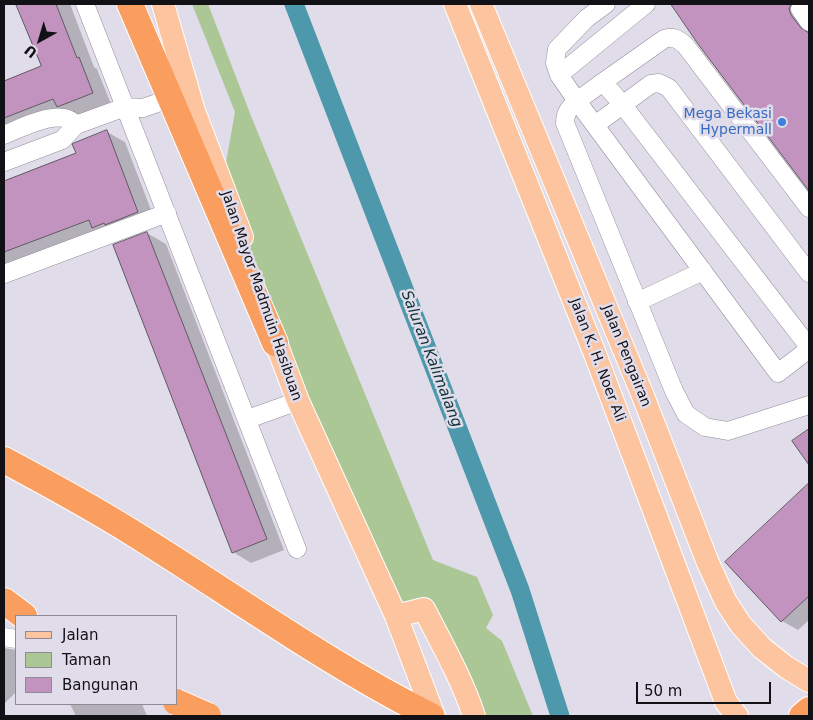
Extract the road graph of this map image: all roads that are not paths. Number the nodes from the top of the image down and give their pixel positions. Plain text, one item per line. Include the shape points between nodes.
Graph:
1 (85, 4) edge
2 (130, 4) edge
3 (152, 4) edge
4 (163, 4) edge
5 (455, 4) edge
6 (481, 4) edge
7 (606, 4) edge
8 (646, 4) edge
9 (559, 75) junction
10 (603, 82) junction
11 (184, 100) junction
12 (577, 101) junction
13 (622, 104) junction
14 (126, 107) junction
15 (76, 125) junction
16 (596, 126) junction
17 (4, 135) edge
18 (4, 162) edge
19 (809, 208) edge
20 (168, 213) junction
21 (703, 271) junction
22 (809, 273) edge
23 (4, 274) edge
24 (637, 302) junction
25 (275, 343) joint
26 (809, 348) edge
27 (298, 400) junction
28 (809, 405) edge
29 (248, 419) junction
30 (4, 460) edge
31 (297, 549) dead end
32 (4, 601) edge
33 (23, 615) edge
34 (396, 616) junction
35 (809, 681) edge
36 (178, 690) edge
37 (178, 703) edge
38 (809, 710) edge
39 (207, 716) edge
40 (433, 716) edge
41 (474, 716) edge
42 (737, 716) edge
43 (802, 716) edge

1 - 14 lane
2 - 11 highway
3 - 11 main road
4 - 11 main road
5 - 42 main road, Jalan K. H. Noer Ali via 596,354 726,702
6 - 35 main road, Jalan Pengairan via 726,602 762,648
7 - 9 lane via 586,18 557,50 555,63
8 - 9 lane
9 - 12 lane
10 - 12 lane
10 - 13 lane
10 - 19 lane via 664,39 680,40
11 - 14 lane via 143,108
11 - 25 highway
12 - 16 lane
12 - 24 lane via 565,115 565,123
13 - 16 lane
13 - 22 lane via 651,84 670,88
13 - 26 lane
14 - 15 lane
14 - 20 lane
15 - 17 lane via 65,117 55,117
15 - 18 lane via 62,140
16 - 21 lane
20 - 23 lane
20 - 29 lane
21 - 24 lane
21 - 26 lane via 778,373
24 - 28 lane via 686,414 705,428 728,432
25 - 27 main road, Jalan Mayor Madmuin Hasibuan
27 - 29 lane
27 - 34 main road, Jalan Mayor Madmuin Hasibuan
29 - 31 lane
30 - 40 highway via 112,521 396,698
32 - 33 highway
34 - 40 main road, Jalan Mayor Madmuin Hasibuan
34 - 41 main road via 424,609 453,665
36 - 39 lane
37 - 39 highway, bridge
38 - 43 highway

